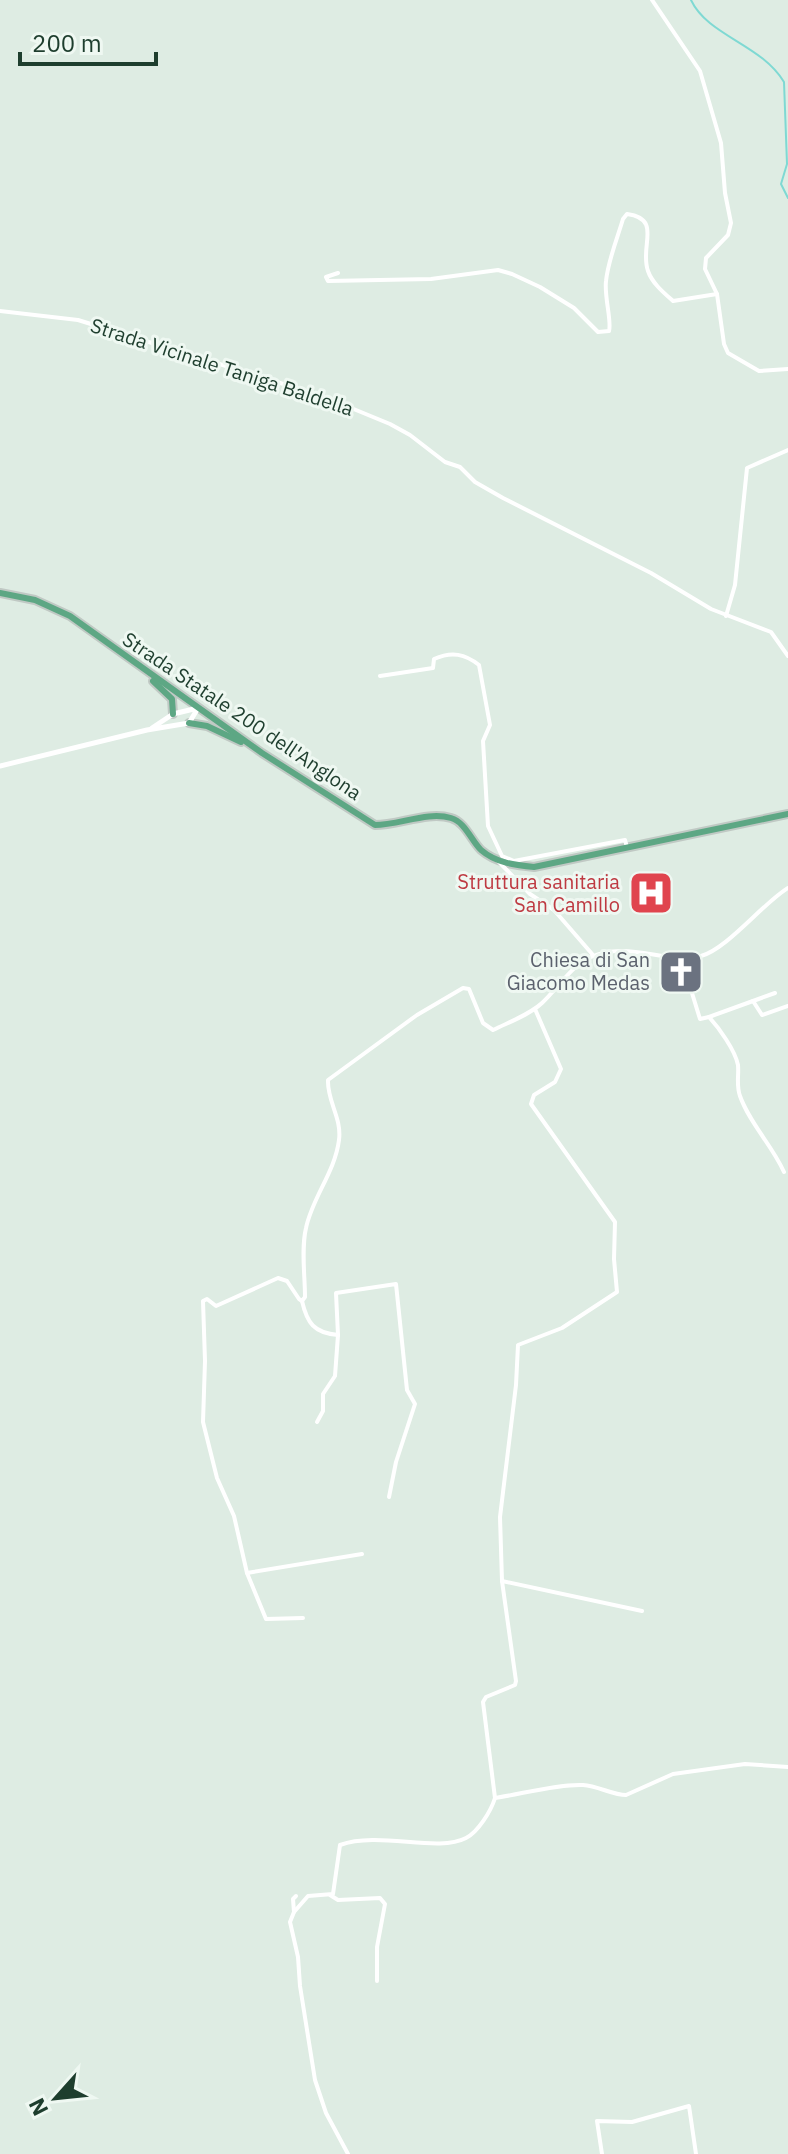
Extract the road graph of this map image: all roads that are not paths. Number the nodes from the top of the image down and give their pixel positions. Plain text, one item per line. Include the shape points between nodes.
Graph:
1 (652, 0) edge
2 (338, 273) dead end
3 (717, 294) junction
4 (0, 311) edge
5 (788, 369) edge
6 (788, 450) edge
7 (0, 593) edge
8 (726, 616) junction
9 (788, 656) edge
10 (139, 667) junction
11 (380, 676) dead end
12 (198, 708) junction
13 (173, 714) junction
14 (189, 723) junction
15 (147, 730) junction
16 (262, 753) junction
17 (0, 766) edge
18 (788, 814) edge
19 (627, 847) junction
20 (497, 860) junction
21 (788, 888) edge
22 (593, 955) junction
23 (689, 959) junction
24 (775, 993) dead end
25 (753, 1001) junction
26 (788, 1006) edge
27 (535, 1009) junction
28 (709, 1017) junction
29 (784, 1172) dead end
30 (302, 1301) junction
31 (338, 1335) junction
32 (317, 1422) dead end
33 (389, 1497) dead end
34 (362, 1554) dead end
35 (247, 1573) junction
36 (502, 1581) junction
37 (642, 1611) dead end
38 (303, 1618) dead end
39 (788, 1767) edge
40 (495, 1798) junction
41 (330, 1895) junction
42 (296, 1896) dead end
43 (294, 1912) junction
44 (377, 1981) dead end
45 (348, 2154) edge
46 (602, 2154) edge
47 (696, 2154) edge

1 - 3 street via 700,71 721,143 731,223 728,235 706,258 705,269
2 - 3 street via 326,277 328,281 431,279 498,270 568,304 604,333 611,324 606,279 627,214 646,223 649,274 673,301
3 - 5 street via 728,353 759,371
4 - 8 street, Strada Vicinale Taniga Baldella via 78,320 322,396 390,424 494,493
6 - 8 street via 747,468 735,585
7 - 10 main road, Strada Statale 200 dell'Anglona via 35,600 70,616
8 - 9 street, Strada Vicinale Taniga Baldella via 771,632
10 - 12 main road, Strada Statale 200 dell'Anglona
10 - 13 main road via 172,699
11 - 19 street via 433,668 434,659 444,655 466,654 479,665 490,725 483,741 488,826 502,856 514,861 625,840
12 - 13 street
12 - 14 street
12 - 16 main road, Strada Statale 200 dell'Anglona
13 - 15 street
14 - 15 street
14 - 16 main road via 207,726
15 - 17 street
16 - 20 main road, Strada Statale 200 dell'Anglona via 375,825 437,816 459,822 480,849
18 - 19 main road
19 - 20 main road via 534,867
20 - 22 street via 554,910
21 - 23 street via 719,948
22 - 23 street via 630,949
22 - 27 street
23 - 28 street via 688,980 700,1019
24 - 25 street
25 - 26 street via 762,1015
25 - 28 street
27 - 30 street via 493,1030 483,1023 469,989 463,988 328,1080 340,1139 305,1228
27 - 36 street via 561,1069 531,1104 615,1222 617,1292 562,1328 518,1345 500,1517
28 - 29 street via 738,1065 739,1095 749,1116
30 - 31 street via 315,1330
30 - 35 street via 287,1281 278,1278 216,1306 203,1301 203,1422
31 - 32 street via 335,1376 323,1394
31 - 33 street via 336,1293 396,1284 407,1390 415,1410
34 - 35 street
35 - 38 street via 268,1621
36 - 37 street
36 - 40 street via 516,1681 483,1702
39 - 40 street via 745,1764 673,1774 626,1795 579,1785
40 - 41 street via 467,1838 446,1843 370,1838 340,1845
41 - 43 street via 308,1896
41 - 44 street via 338,1900 380,1898 385,1904
42 - 43 street
43 - 45 street via 290,1922 315,2080
46 - 47 street via 597,2121 632,2122 689,2106

